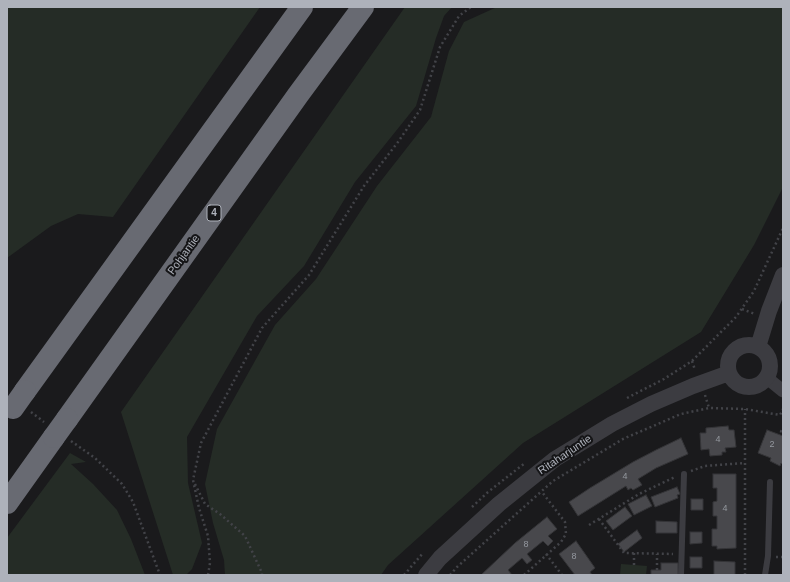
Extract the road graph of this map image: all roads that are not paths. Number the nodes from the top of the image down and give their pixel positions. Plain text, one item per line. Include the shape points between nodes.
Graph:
1 (302, 7) edge
2 (363, 7) edge
3 (783, 275) edge
4 (758, 347) junction
5 (729, 373) junction
6 (767, 378) junction
7 (783, 391) edge
8 (15, 405) edge
9 (684, 474) road end
10 (770, 482) dead end
11 (7, 503) edge
12 (426, 575) edge
13 (681, 575) edge
14 (765, 575) edge

1 - 8 highway
2 - 11 highway, Pohjantie / 4
3 - 4 street
4 - 5 street via 744,346 733,353 728,366
4 - 6 street via 768,357 770,371
5 - 6 street via 737,383 750,387
5 - 12 street, Ritaharjuntie via 651,404 612,424 555,459 499,504 440,558
6 - 7 street
9 - 13 lane
10 - 14 lane

